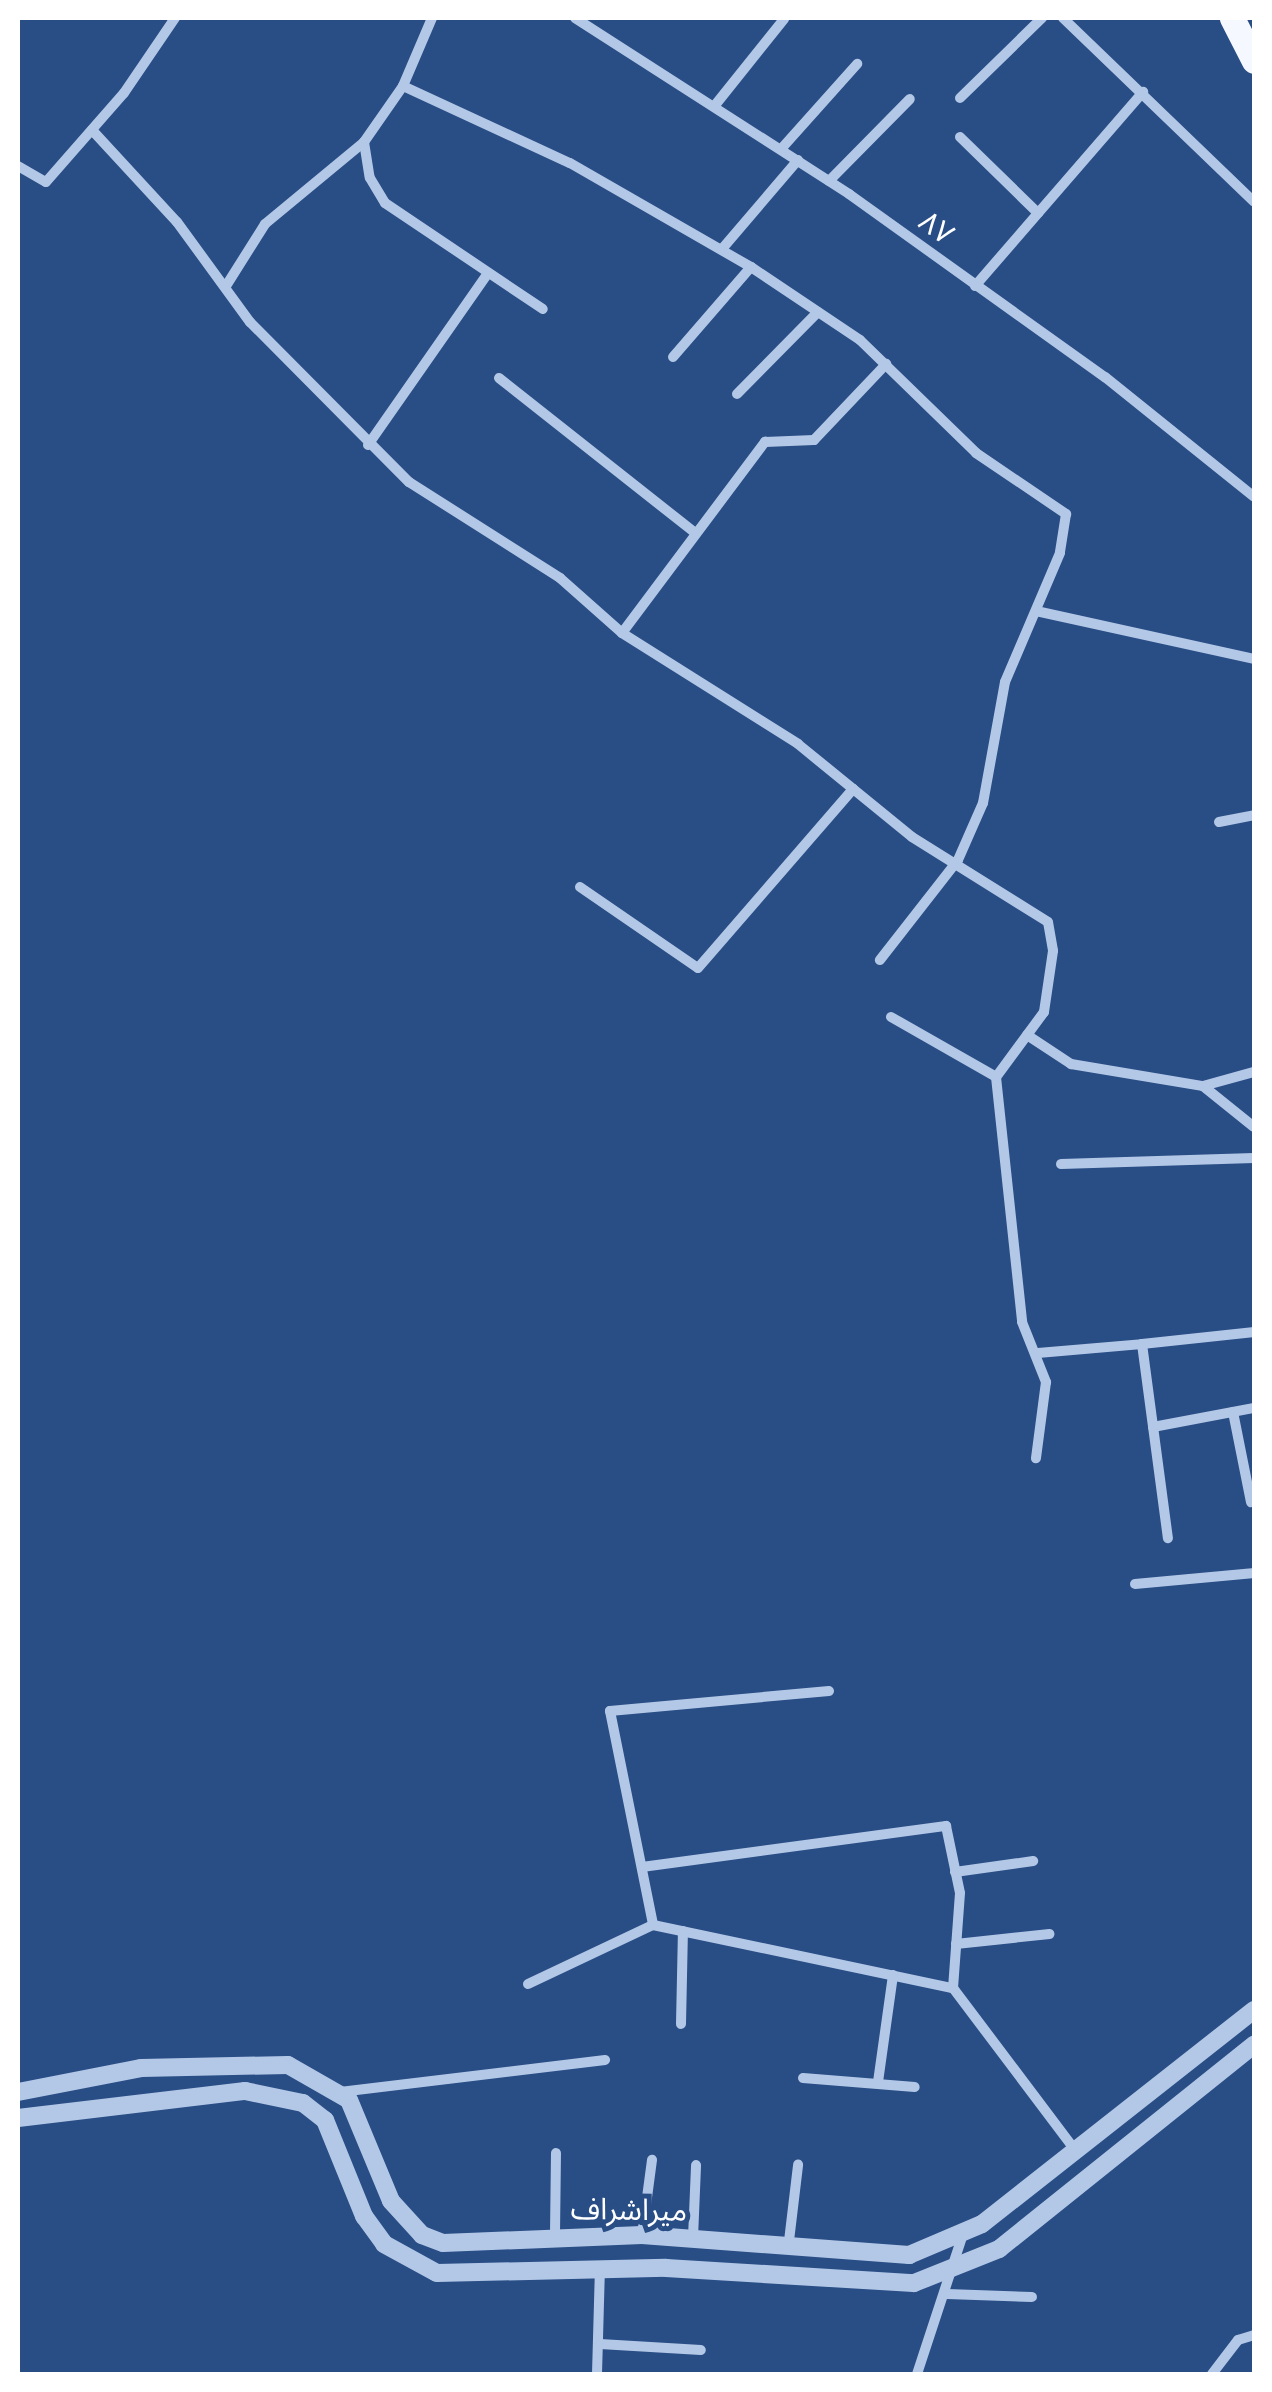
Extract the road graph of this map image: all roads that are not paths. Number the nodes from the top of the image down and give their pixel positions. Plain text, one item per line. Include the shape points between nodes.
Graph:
1 (175, 18) edge
2 (432, 18) edge
3 (575, 18) edge
4 (1042, 18) edge
5 (1064, 18) edge
6 (1232, 18) edge
7 (784, 19) edge
8 (1254, 61) edge
9 (857, 64) dead end
10 (403, 86) junction
11 (1144, 92) junction
12 (910, 98) dead end
13 (960, 98) dead end
14 (716, 104) junction
15 (92, 130) junction
16 (960, 137) dead end
17 (364, 142) junction
18 (782, 148) junction
19 (798, 160) junction
20 (18, 166) edge
21 (829, 181) junction
22 (1254, 202) edge
23 (1038, 212) junction
24 (722, 249) junction
25 (751, 266) junction
26 (488, 273) junction
27 (226, 286) junction
28 (975, 286) junction
29 (543, 309) dead end
30 (818, 312) junction
31 (673, 357) dead end
32 (886, 364) junction
33 (499, 378) dead end
34 (737, 394) dead end
35 (368, 445) junction
36 (1254, 497) edge
37 (695, 533) junction
38 (1036, 611) junction
39 (622, 632) junction
40 (1254, 659) edge
41 (853, 789) junction
42 (1254, 815) edge
43 (1219, 822) dead end
44 (958, 860) junction
45 (580, 887) dead end
46 (880, 960) dead end
47 (892, 1017) dead end
48 (1028, 1035) junction
49 (1254, 1072) edge
50 (996, 1076) junction
51 (1203, 1086) junction
52 (1254, 1127) edge
53 (1254, 1158) edge
54 (1060, 1164) dead end
55 (1254, 1332) edge
56 (1142, 1344) junction
57 (1038, 1353) junction
58 (1254, 1408) edge
59 (1233, 1412) junction
60 (1153, 1427) junction
61 (1036, 1458) dead end
62 (1252, 1502) dead end
63 (1168, 1538) dead end
64 (1254, 1572) edge
65 (1135, 1584) dead end
66 (829, 1691) dead end
67 (1033, 1861) dead end
68 (642, 1867) junction
69 (956, 1872) junction
70 (653, 1925) junction
71 (683, 1931) junction
72 (1049, 1934) dead end
73 (956, 1944) junction
74 (892, 1975) junction
75 (528, 1984) dead end
76 (952, 1988) junction
77 (1254, 2010) edge
78 (682, 2024) dead end
79 (1254, 2045) edge
80 (605, 2060) dead end
81 (803, 2078) dead end
82 (878, 2082) junction
83 (915, 2086) dead end
84 (18, 2092) edge
85 (339, 2092) junction
86 (18, 2118) edge
87 (1076, 2151) junction
88 (556, 2154) dead end
89 (652, 2160) dead end
90 (696, 2166) dead end
91 (798, 2166) dead end
92 (555, 2234) junction
93 (642, 2235) junction
94 (668, 2236) junction
95 (693, 2238) junction
96 (962, 2238) junction
97 (790, 2240) junction
98 (600, 2267) junction
99 (666, 2268) junction
100 (957, 2270) junction
101 (946, 2294) junction
102 (1032, 2297) dead end
103 (1254, 2335) edge
104 (600, 2344) junction
105 (701, 2350) dead end
106 (597, 2374) edge
107 (916, 2374) edge
108 (1212, 2374) edge

1 - 15 street
2 - 10 street
3 - 14 street, ۸۷
4 - 13 street
5 - 11 street
6 - 8 main road
7 - 14 street
9 - 18 street
10 - 17 street
10 - 24 street via 570,163
11 - 22 street
11 - 23 street
12 - 21 street
14 - 18 street, ۸۷
15 - 20 street via 46,182
15 - 27 street
16 - 23 street
17 - 26 street via 370,178 386,204
17 - 27 street via 265,224
18 - 19 street, ۸۷
19 - 21 street, ۸۷
19 - 24 street
21 - 28 street, ۸۷
23 - 28 street
24 - 25 street
25 - 30 street
25 - 31 street
26 - 29 street
26 - 35 street
27 - 35 street via 250,322
28 - 36 street, ۸۷ via 1105,376
30 - 32 street
30 - 34 street
32 - 37 street via 814,440 765,442
32 - 38 street via 976,453 1066,514 1060,554
33 - 37 street
35 - 39 street via 408,482 560,578
37 - 39 street
38 - 40 street
38 - 44 street via 1006,682 983,803
39 - 41 street via 798,744
41 - 44 street via 912,838
41 - 45 street via 698,968
42 - 43 street
44 - 46 street
44 - 48 street via 1036,912 1053,933 1044,1012
47 - 50 street
48 - 50 street
48 - 51 street via 1071,1064
49 - 51 street
50 - 57 street via 1022,1322
51 - 52 street
53 - 54 street
55 - 56 street
56 - 57 street
56 - 60 street
57 - 61 street via 1046,1382
58 - 59 street
59 - 60 street
59 - 62 street
60 - 63 street
64 - 65 street
66 - 68 street via 610,1711
67 - 69 street
68 - 69 street via 946,1826
68 - 70 street
69 - 73 street
70 - 71 street
70 - 75 street
71 - 74 street
71 - 78 street
72 - 73 street
73 - 76 street
74 - 76 street
74 - 82 street
76 - 87 street
77 - 87 street, میراشراف
79 - 100 street, میراشراف via 1000,2250
80 - 85 street
81 - 82 street
82 - 83 street
84 - 85 street, میراشراف via 142,2068 246,2060 288,2065
85 - 92 street, میراشراف via 365,2131 391,2201 422,2235 443,2243
86 - 98 street, میراشراف via 146,2098 280,2096 324,2120 364,2216 406,2262 437,2273
87 - 96 street, میراشراف
88 - 92 street
89 - 93 street
90 - 95 street
91 - 97 street
92 - 93 street, میراشراف
93 - 94 street, میراشراف
94 - 95 street, میراشراف
94 - 99 street
95 - 97 street, میراشراف
96 - 97 street, میراشراف via 909,2254
96 - 100 street
98 - 99 street, میراشراف
98 - 104 street
99 - 100 street, میراشراف via 914,2283
100 - 101 street
101 - 102 street
101 - 107 street
103 - 108 street via 1238,2340
104 - 105 street
104 - 106 street

